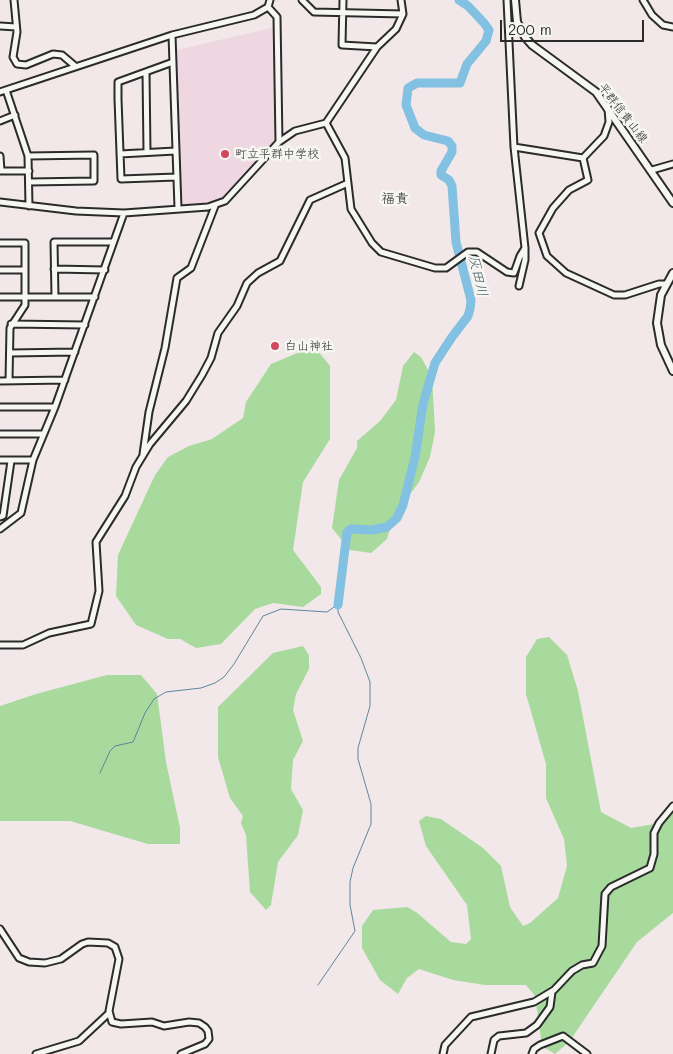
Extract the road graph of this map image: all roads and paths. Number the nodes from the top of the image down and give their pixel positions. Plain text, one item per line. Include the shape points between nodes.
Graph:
1 (14, 0) edge
2 (270, 0) edge
3 (302, 0) edge
4 (343, 0) edge
5 (401, 0) edge
6 (507, 0) edge
7 (515, 0) edge
8 (644, 0) edge
9 (268, 7) junction
10 (342, 14) junction
11 (402, 14) junction
12 (0, 26) edge
13 (16, 26) junction
14 (673, 27) edge
15 (172, 35) junction
16 (377, 47) junction
17 (173, 62) junction
18 (75, 66) junction
19 (146, 72) junction
20 (3, 91) edge
21 (608, 108) junction
22 (15, 116) junction
23 (0, 121) edge
24 (326, 124) junction
25 (279, 142) junction
26 (514, 147) junction
27 (175, 151) junction
28 (147, 152) junction
29 (120, 154) junction
30 (0, 156) edge
31 (28, 156) junction
32 (583, 158) junction
33 (673, 164) edge
34 (652, 170) junction
35 (1, 171) edge
36 (29, 171) junction
37 (176, 177) junction
38 (29, 182) junction
39 (348, 184) junction
40 (0, 202) edge
41 (673, 203) edge
42 (29, 206) junction
43 (215, 206) junction
44 (178, 208) junction
45 (124, 213) junction
46 (113, 242) junction
47 (0, 243) edge
48 (525, 248) junction
49 (54, 269) junction
50 (0, 270) edge
51 (25, 270) junction
52 (105, 270) junction
53 (673, 273) edge
54 (666, 284) junction
55 (519, 286) dead end
56 (55, 297) junction
57 (95, 297) junction
58 (0, 298) edge
59 (26, 298) junction
60 (11, 324) junction
61 (85, 325) junction
62 (75, 352) junction
63 (10, 353) junction
64 (673, 371) edge
65 (0, 380) edge
66 (9, 380) junction
67 (65, 380) junction
68 (0, 407) edge
69 (55, 407) junction
70 (0, 434) edge
71 (43, 434) junction
72 (142, 457) junction
73 (0, 460) edge
74 (12, 460) junction
75 (33, 460) junction
76 (0, 489) edge
77 (7, 489) junction
78 (0, 516) edge
79 (0, 529) edge
80 (0, 645) edge
81 (673, 806) edge
82 (0, 929) edge
83 (552, 992) junction
84 (109, 1013) junction
85 (36, 1054) edge
86 (181, 1054) edge
87 (443, 1054) edge
88 (491, 1054) edge
89 (532, 1054) edge
90 (587, 1054) edge

1 - 13 street
2 - 9 street
3 - 10 street via 314,12
4 - 10 street
5 - 11 street
6 - 26 street
7 - 21 main road, 平群信貴山線 via 517,22 528,41 596,92
8 - 14 street via 652,15 663,25
9 - 15 street via 254,15
9 - 25 street via 276,17
10 - 11 street
10 - 16 street via 342,44
11 - 16 street via 396,29
12 - 13 street
13 - 18 street via 13,57 17,64 26,65 53,54 62,55
15 - 17 street
15 - 18 street
16 - 24 street
17 - 19 street
17 - 27 street
18 - 20 street
19 - 28 street
19 - 29 street via 118,82
20 - 22 street
21 - 32 street via 609,122 604,136
21 - 34 main road, 平群信貴山線
22 - 23 street
22 - 31 street
24 - 25 street via 295,132
24 - 39 street via 345,158
25 - 43 street via 232,195
26 - 32 street
26 - 48 street
27 - 28 street
27 - 37 street
28 - 29 street
29 - 37 street via 121,179
30 - 35 street
31 - 36 street
31 - 38 street via 94,155 94,181
32 - 54 street via 588,180 569,190 553,208 539,233 547,256 566,273 614,295
33 - 34 street
34 - 41 main road, 平群信貴山線
35 - 36 street
36 - 38 street
37 - 44 street
38 - 42 street
39 - 48 street via 351,209 372,244 381,252 435,268 446,268 468,252 477,252 507,272 514,273
39 - 72 street via 310,200 280,260 247,283 237,306 218,333 202,375
40 - 42 street
42 - 45 street
43 - 44 street
43 - 72 street via 191,268 177,278
44 - 45 street
45 - 46 street
46 - 49 street via 54,242
46 - 52 street
47 - 51 street via 25,244
48 - 55 street
49 - 52 street
49 - 56 street
50 - 51 street
51 - 59 street
52 - 57 street
53 - 54 main road
54 - 64 main road via 657,323 663,351
56 - 57 street
56 - 59 street
57 - 61 street
58 - 59 street
59 - 60 street via 25,305
60 - 61 street
60 - 63 street
61 - 62 street
62 - 63 street
62 - 67 street
63 - 66 street
65 - 66 street
66 - 67 street
67 - 69 street
68 - 69 street
69 - 71 street
70 - 71 street
71 - 75 street
72 - 80 street via 125,496 96,542 99,591 91,624 49,633 23,645
73 - 74 street
74 - 75 street
74 - 77 street
75 - 79 street via 21,513
76 - 77 street
77 - 78 street via 3,516
81 - 83 street via 654,833 650,868 610,887 605,894 604,928 598,956 593,963 582,964 572,971
82 - 84 street via 20,958 29,962 61,959 88,942 108,943 115,947 119,959
83 - 87 street via 534,1002 471,1017 446,1045
83 - 88 street via 550,1007 536,1025 526,1033 499,1036 494,1040
84 - 85 street via 79,1041
84 - 86 street via 116,1024 152,1022 176,1026 190,1022 205,1026 209,1039 205,1044
89 - 90 street via 540,1045 563,1036

